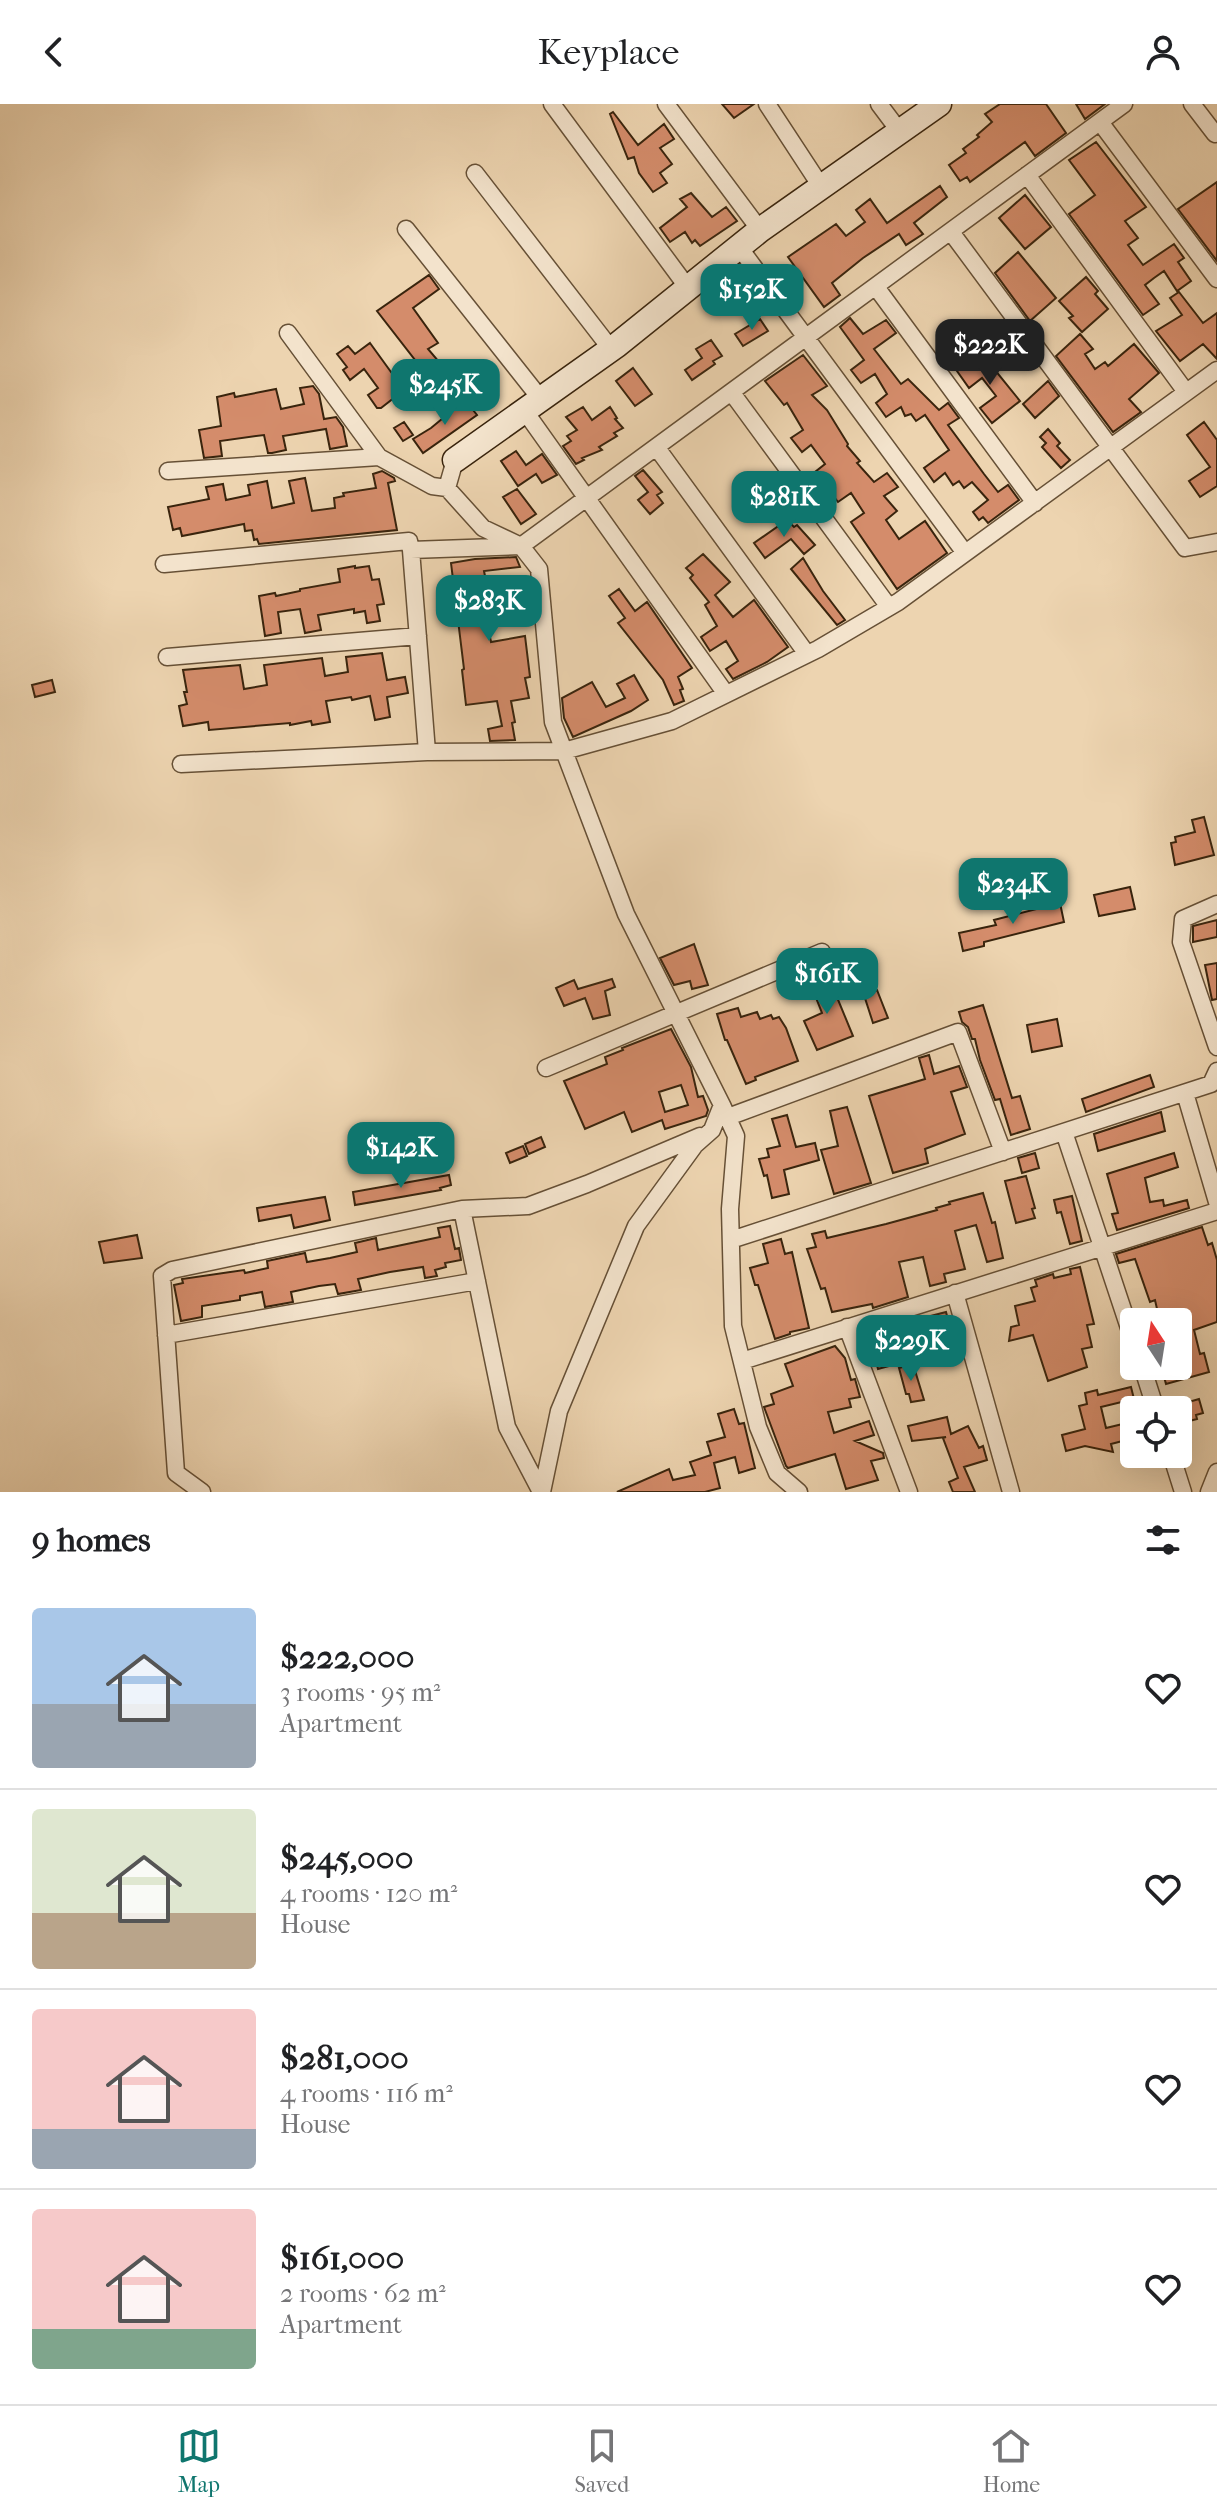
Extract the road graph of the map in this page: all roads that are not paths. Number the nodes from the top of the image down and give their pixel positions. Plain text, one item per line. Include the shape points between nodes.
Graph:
1 (552, 104) edge
2 (666, 104) edge
3 (767, 104) edge
4 (879, 104) edge
5 (939, 104) edge
6 (1124, 104) edge
7 (1192, 104) edge
8 (1100, 122) junction
9 (900, 132) junction
10 (1216, 135) edge
11 (475, 173) dead end
12 (1027, 175) junction
13 (822, 188) junction
14 (406, 229) dead end
15 (760, 230) junction
16 (951, 232) junction
17 (739, 247) junction
18 (1217, 279) edge
19 (876, 287) junction
20 (688, 288) junction
21 (288, 333) dead end
22 (806, 338) junction
23 (611, 349) junction
24 (1216, 374) edge
25 (1186, 392) junction
26 (732, 393) junction
27 (532, 404) junction
28 (1111, 447) junction
29 (657, 448) junction
30 (379, 457) junction
31 (455, 460) joint
32 (168, 471) dead end
33 (447, 488) junction
34 (587, 499) junction
35 (1035, 503) junction
36 (1217, 542) edge
37 (521, 546) junction
38 (411, 550) junction
39 (965, 553) junction
40 (164, 564) dead end
41 (889, 607) junction
42 (418, 636) junction
43 (807, 654) junction
44 (167, 657) dead end
45 (726, 694) junction
46 (564, 751) junction
47 (427, 752) junction
48 (181, 764) dead end
49 (1217, 904) edge
50 (822, 952) dead end
51 (677, 1012) junction
52 (1217, 1047) edge
53 (546, 1068) dead end
54 (1217, 1071) edge
55 (1185, 1093) junction
56 (725, 1111) junction
57 (712, 1130) junction
58 (1064, 1132) junction
59 (1003, 1152) junction
60 (1217, 1202) edge
61 (462, 1209) junction
62 (1217, 1211) edge
63 (731, 1240) junction
64 (1103, 1247) junction
65 (477, 1281) junction
66 (955, 1293) junction
67 (1123, 1308) edge
68 (847, 1327) junction
69 (166, 1335) junction
70 (742, 1361) junction
71 (1175, 1468) edge
72 (1217, 1472) edge
73 (777, 1473) junction
74 (202, 1492) edge
75 (542, 1492) edge
76 (773, 1492) edge
77 (799, 1492) edge
78 (909, 1492) edge
79 (1011, 1492) edge
80 (1183, 1492) edge
81 (1209, 1492) edge

1 - 20 street
2 - 15 street
3 - 13 street
4 - 9 street
5 - 9 street
6 - 8 street
7 - 10 street
8 - 12 street
8 - 18 street
9 - 13 street
11 - 23 street
12 - 16 street
12 - 25 street
13 - 15 street
14 - 27 street
15 - 17 street
16 - 19 street
16 - 28 street
17 - 20 street
17 - 22 street
19 - 22 street
19 - 35 street
20 - 23 street
21 - 30 street
22 - 26 street
22 - 39 street
23 - 27 street
24 - 25 street
25 - 28 street
26 - 29 street
26 - 41 street
27 - 31 street
27 - 34 street
28 - 35 street
28 - 36 street via 1185,548
29 - 34 street
29 - 43 street
30 - 32 street
30 - 33 street via 432,486
31 - 33 street
33 - 37 street via 483,528
34 - 37 street
34 - 45 street
35 - 39 street
37 - 38 street
37 - 46 street via 539,569 553,722
38 - 40 street via 409,541
38 - 42 street
39 - 41 street
41 - 43 street
42 - 44 street
42 - 47 street
43 - 45 street
45 - 46 street via 672,721
46 - 47 street
46 - 51 street via 626,914
47 - 48 street
49 - 52 street via 1183,919 1181,942
50 - 51 street
51 - 53 street
51 - 56 street
54 - 55 street via 1211,1084
55 - 58 street
55 - 60 street
56 - 57 street
56 - 59 street via 958,1032
56 - 63 street via 736,1136
57 - 61 street via 528,1206
57 - 75 street via 695,1145 636,1226 559,1411
58 - 59 street
58 - 64 street
59 - 63 street
61 - 65 street
61 - 69 street via 172,1270 162,1276
62 - 64 street
63 - 70 street via 733,1326
64 - 66 street
64 - 67 street
65 - 69 street
65 - 75 street via 507,1427
66 - 68 street
66 - 79 street
68 - 70 street
68 - 78 street
69 - 74 street via 176,1473
70 - 73 street via 758,1427
71 - 80 street
72 - 81 street
73 - 76 street
73 - 77 street

